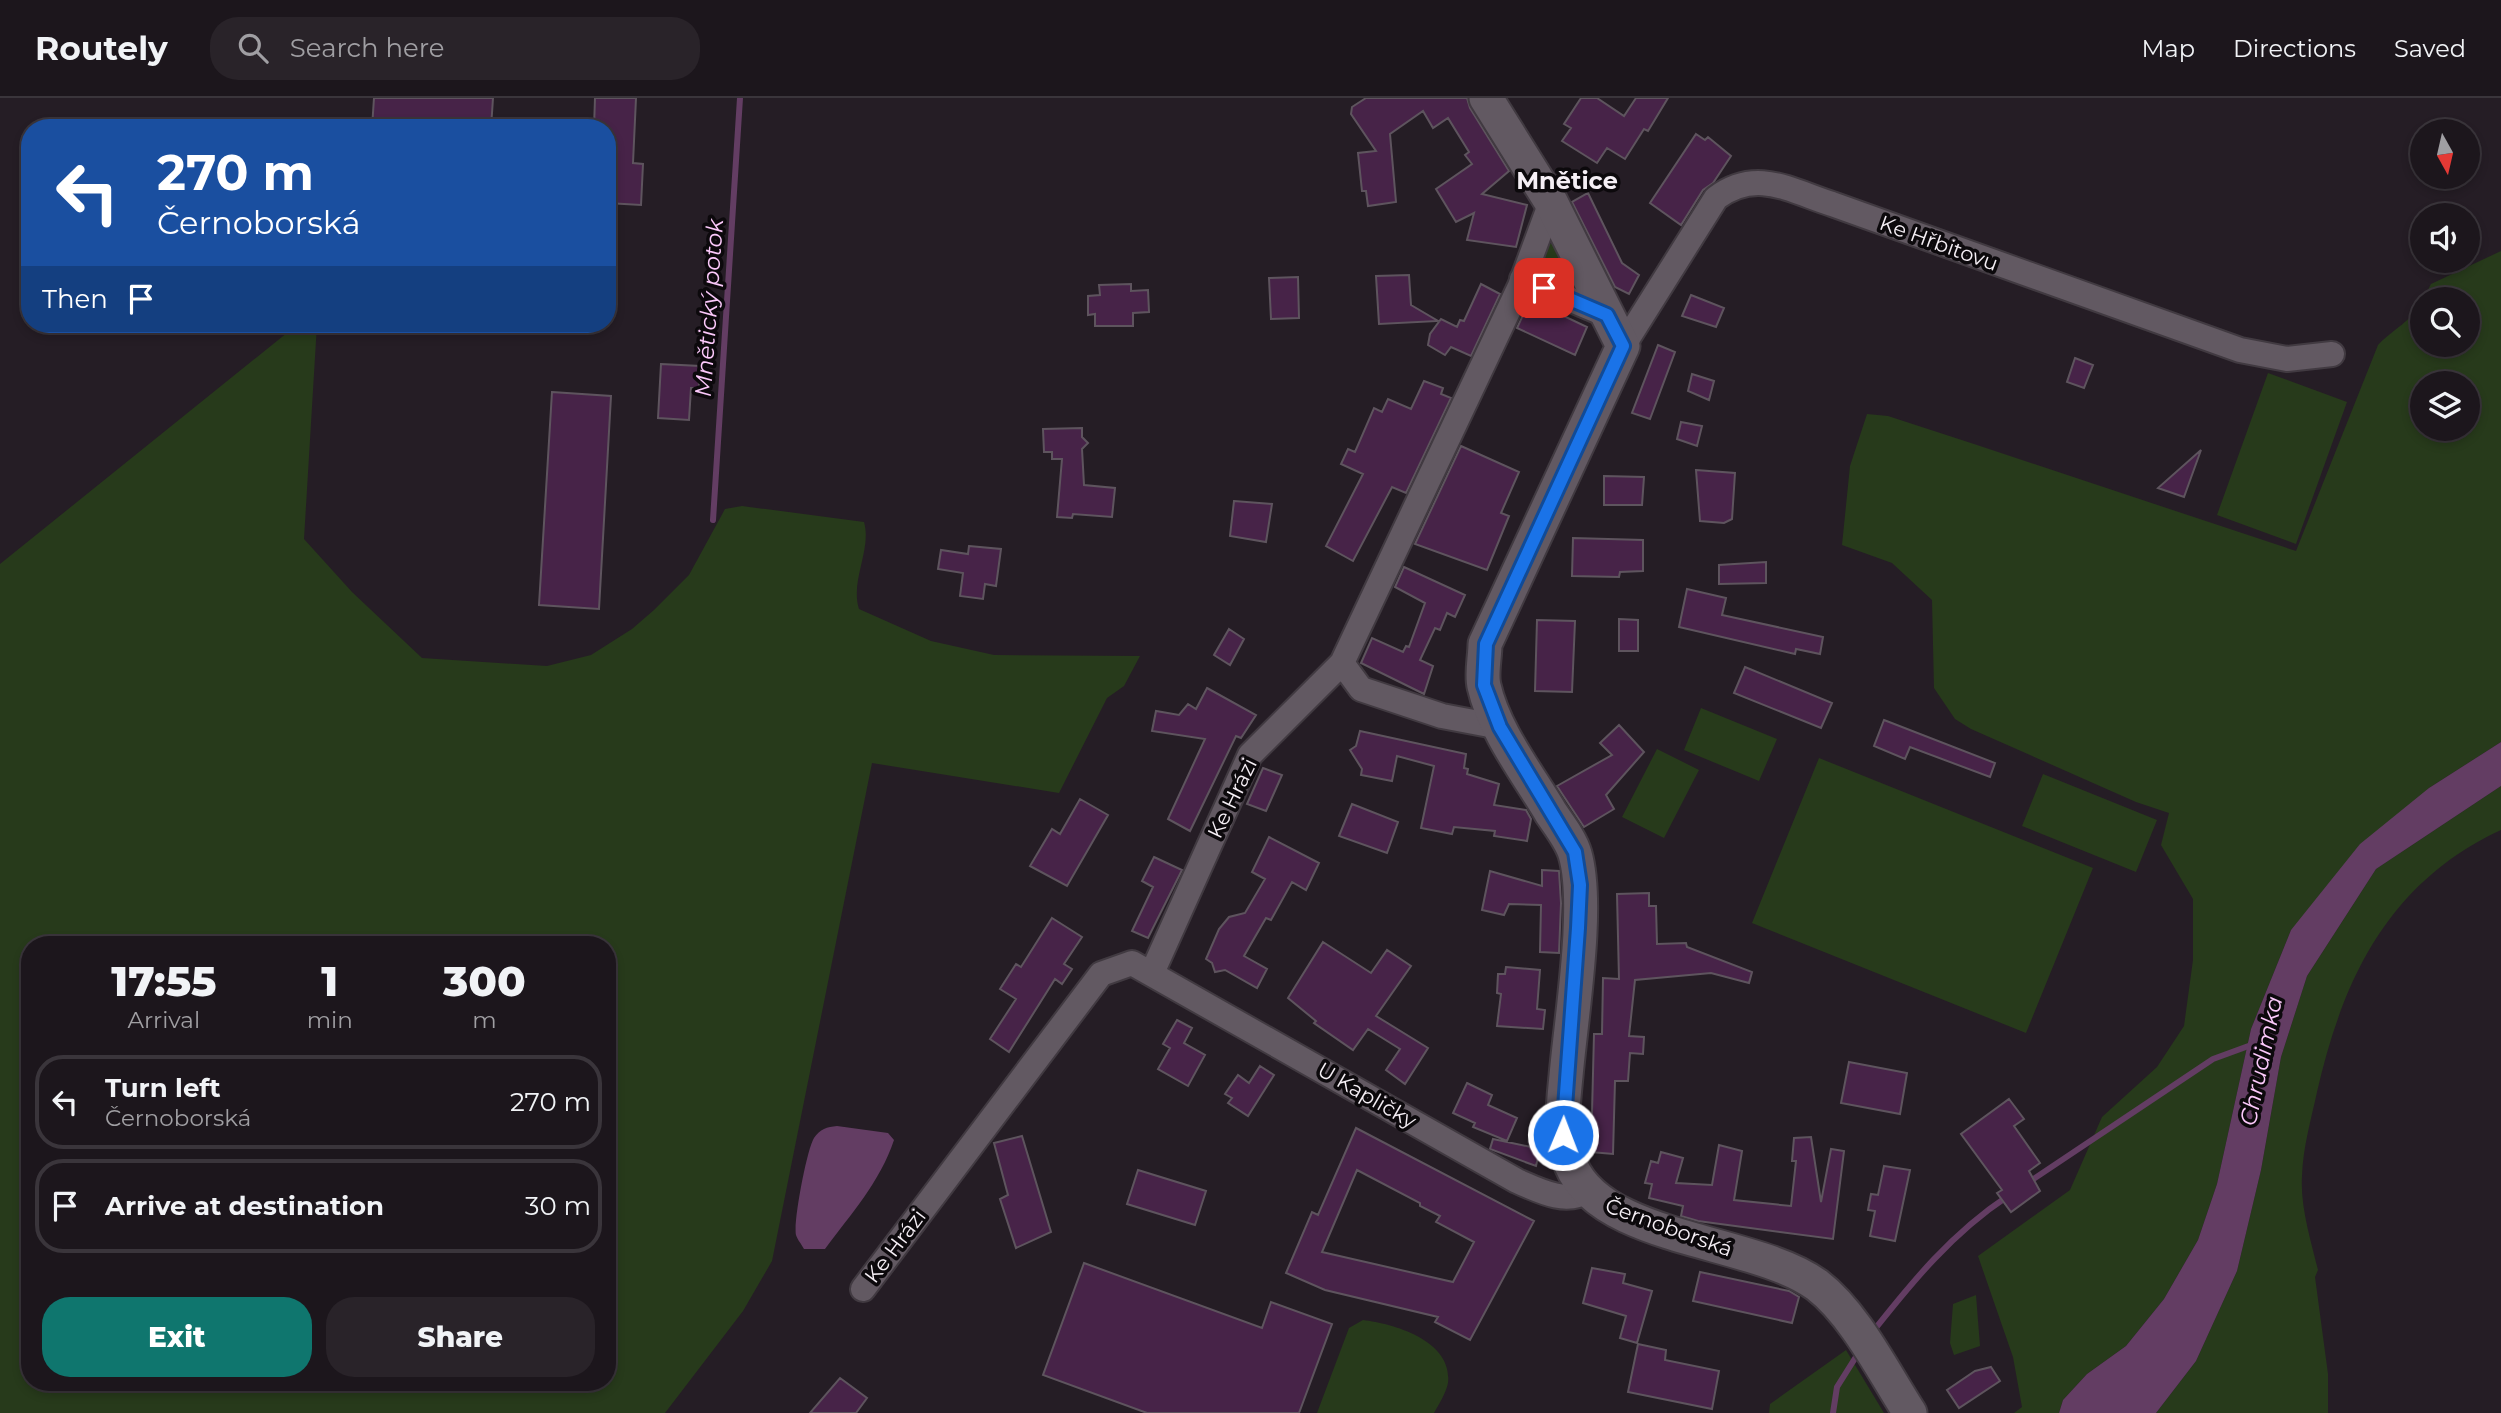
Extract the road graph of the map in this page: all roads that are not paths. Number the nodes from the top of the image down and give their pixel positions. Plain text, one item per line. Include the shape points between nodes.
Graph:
1 (1486, 98) edge
2 (1551, 201) junction
3 (1522, 279) junction
4 (1607, 315) junction
5 (1623, 346) junction
6 (2332, 354) dead end
7 (1342, 663) junction
8 (1500, 727) junction
9 (1152, 973) junction
10 (1587, 1191) junction
11 (863, 1289) dead end
12 (1910, 1413) edge

1 - 2 street
2 - 3 street, Ke Hrázi
2 - 4 street
3 - 4 street
3 - 7 street, Ke Hrázi
4 - 5 street
5 - 6 street, Ke Hřbitovu via 1716,198 1731,187 1764,181 2239,350 2287,359
5 - 8 street, Černoborská via 1486,644 1484,685
7 - 8 street via 1361,689 1442,716
7 - 9 street, Ke Hrázi via 1250,755
8 - 10 street, Černoborská via 1575,852 1580,885 1578,928 1562,1115 1571,1167
9 - 10 street, U Kapličky via 1517,1181 1559,1196
9 - 11 street, Ke Hrázi via 1132,963 1101,974
10 - 12 street, Černoborská via 1627,1216 1804,1277 1846,1314

